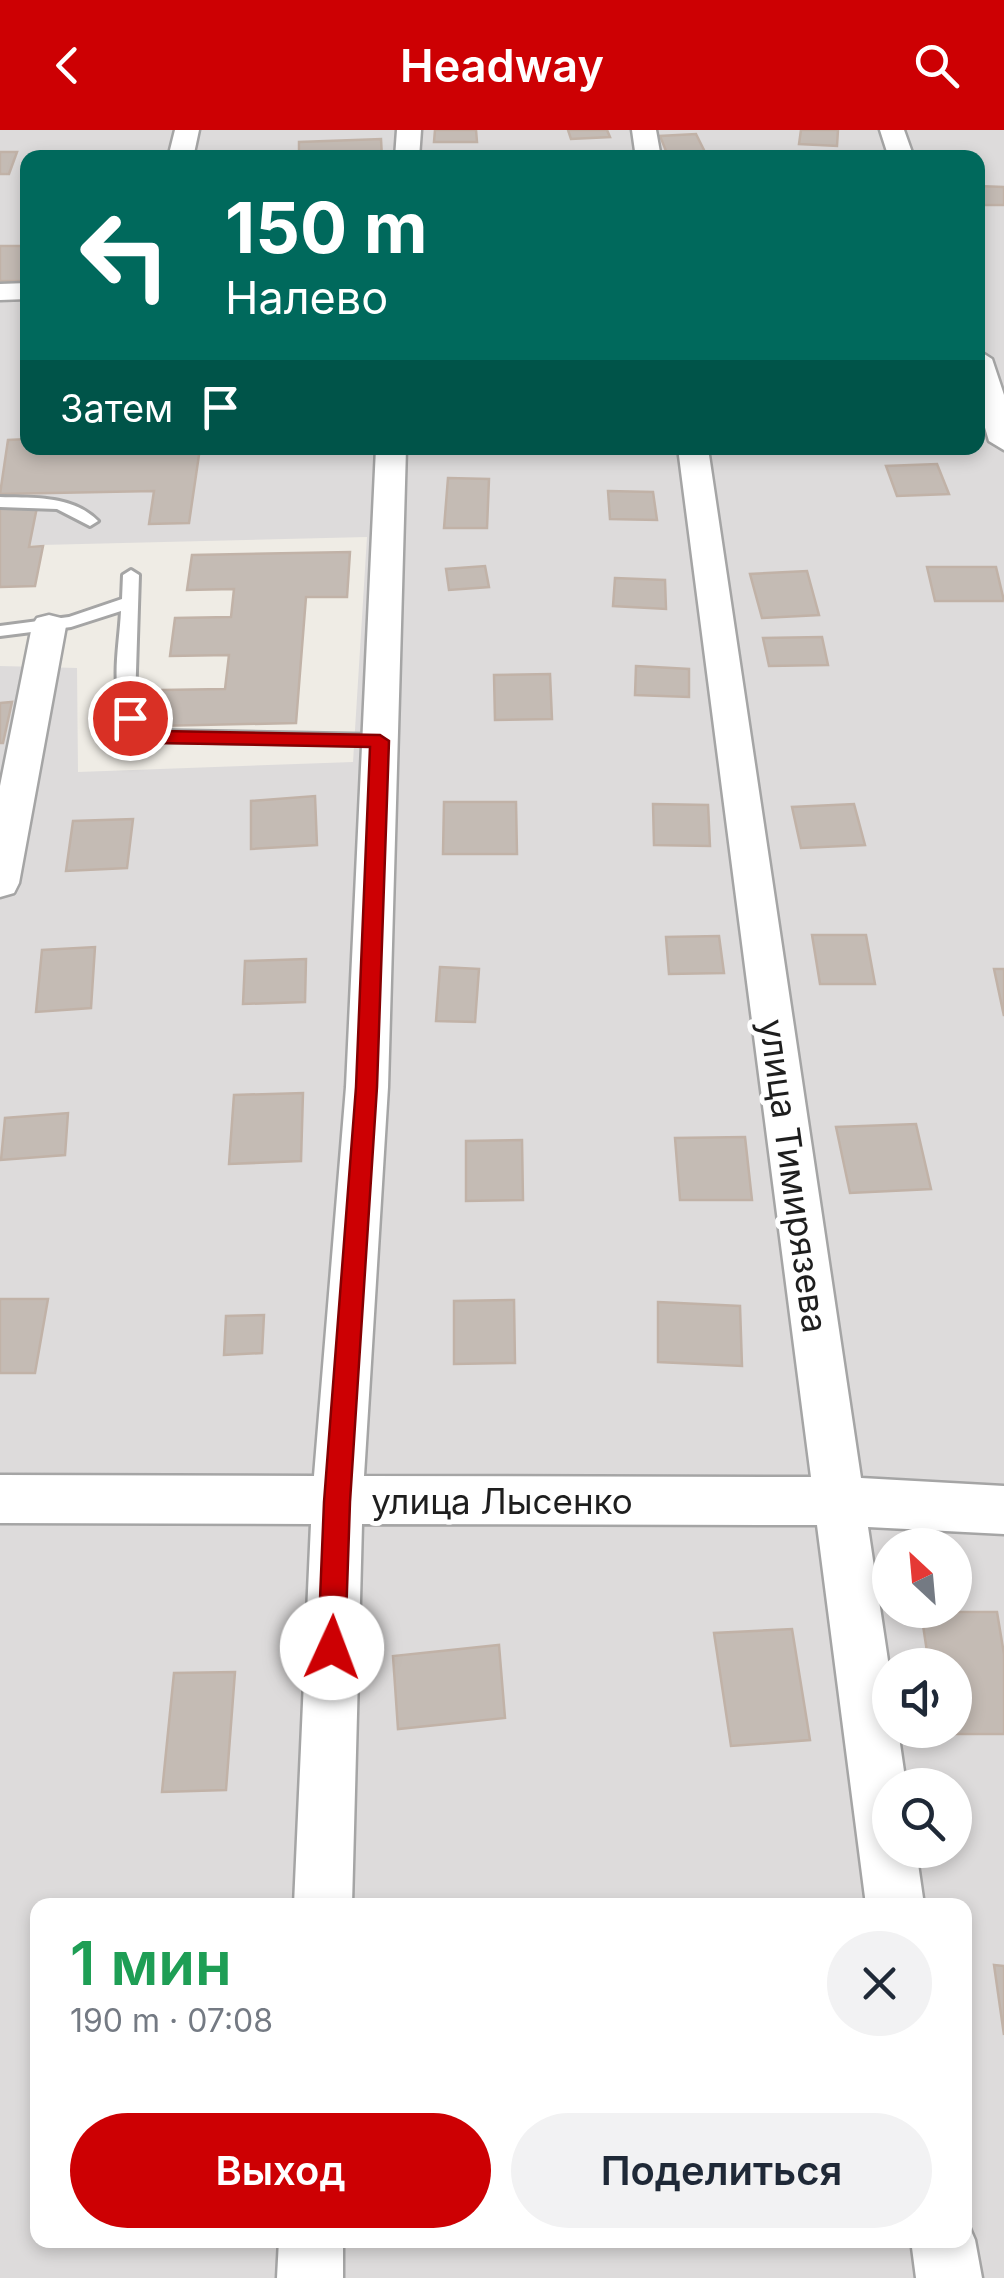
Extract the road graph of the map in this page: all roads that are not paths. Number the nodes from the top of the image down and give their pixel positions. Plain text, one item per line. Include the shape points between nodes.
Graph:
1 (985, 381) edge
2 (1004, 441) edge
3 (391, 455) edge
4 (695, 455) edge
5 (0, 502) edge
6 (90, 521) dead end
7 (132, 575) dead end
8 (128, 603) junction
9 (49, 626) junction
10 (0, 630) edge
11 (380, 741) junction
12 (0, 883) edge
13 (0, 1498) edge
14 (837, 1501) junction
15 (337, 1502) junction
16 (1004, 1510) edge
17 (323, 1898) edge
18 (894, 1898) edge
19 (311, 2248) edge
20 (945, 2248) edge
21 (310, 2278) edge
22 (949, 2278) edge

1 - 2 street
3 - 11 street
4 - 14 street, улица Тимирязева
5 - 6 lane via 73,506
7 - 8 lane
8 - 9 lane
8 - 11 lane via 126,703 141,730 157,737
9 - 10 lane
9 - 12 street
11 - 15 street via 366,1087
13 - 15 street, улица Лысенко
14 - 15 street, улица Лысенко
14 - 16 street, улица Лысенко
14 - 18 street, улица Тимирязева
15 - 17 street
19 - 21 street
20 - 22 street

